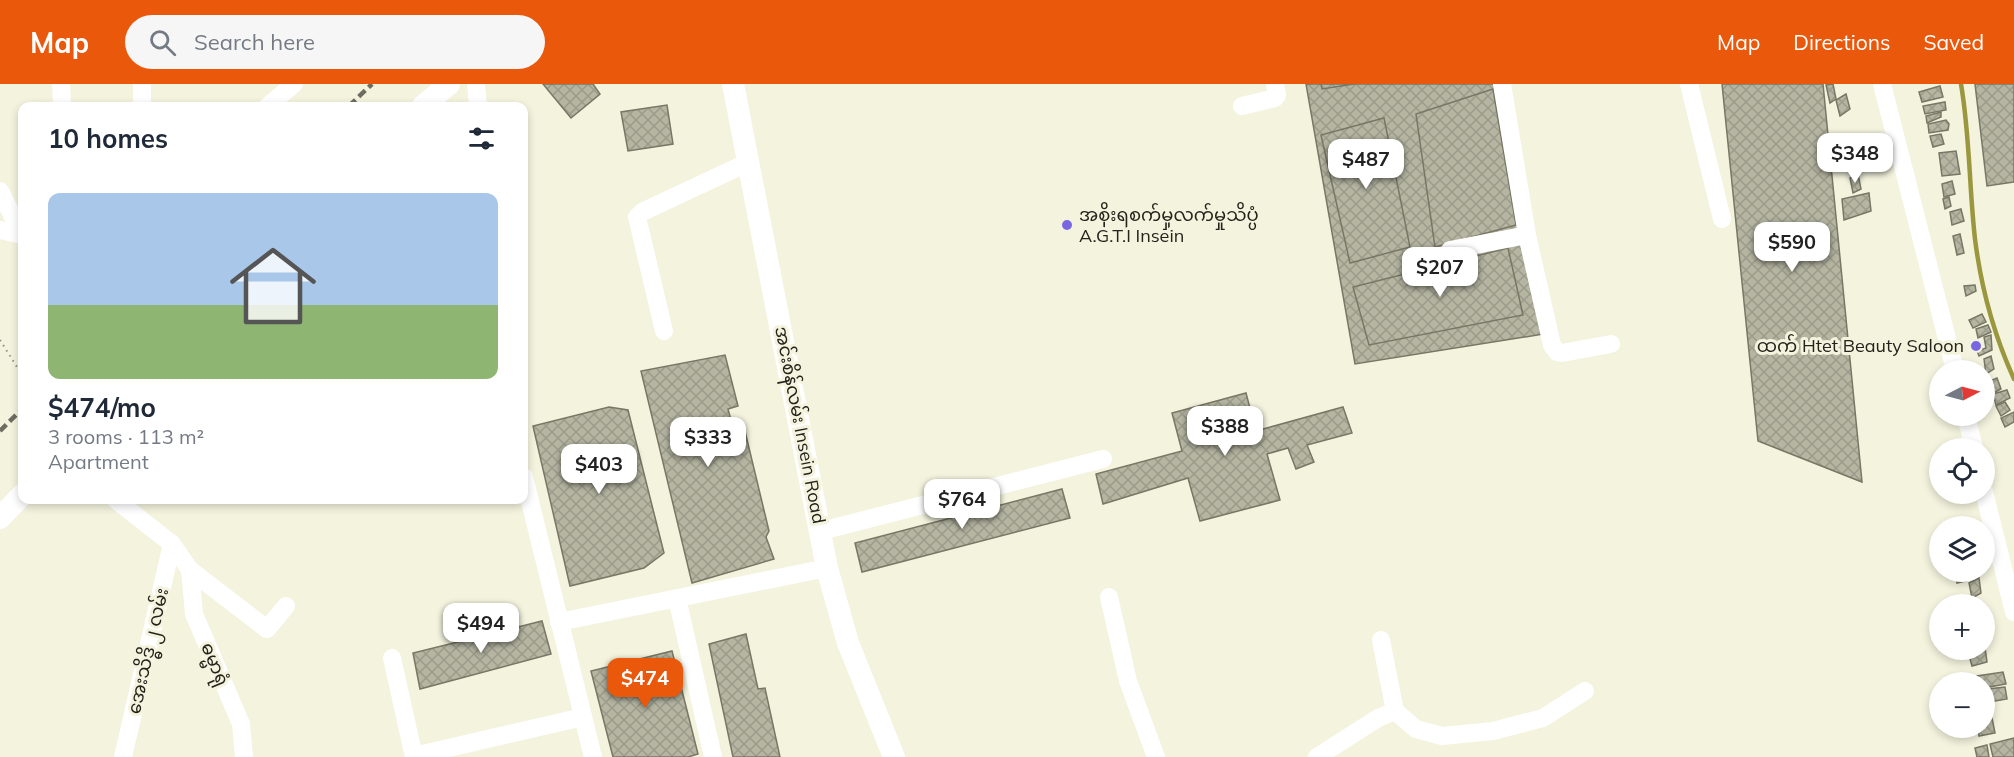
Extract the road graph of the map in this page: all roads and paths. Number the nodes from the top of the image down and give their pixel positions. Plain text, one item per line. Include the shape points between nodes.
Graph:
1 (61, 84) edge
2 (142, 84) edge
3 (294, 84) edge
4 (449, 84) edge
5 (476, 84) edge
6 (733, 84) edge
7 (1275, 84) edge
8 (1502, 84) edge
9 (1689, 84) edge
10 (1882, 84) edge
11 (62, 102) edge
12 (142, 102) edge
13 (273, 102) edge
14 (428, 102) edge
15 (478, 102) edge
16 (1242, 106) dead end
17 (749, 162) junction
18 (0, 191) edge
19 (1722, 219) dead end
20 (18, 227) edge
21 (0, 230) edge
22 (18, 234) edge
23 (1527, 235) junction
24 (1450, 250) dead end
25 (664, 331) dead end
26 (0, 340) edge
27 (1611, 344) dead end
28 (1952, 360) edge
29 (18, 369) edge
30 (1103, 459) dead end
31 (528, 494) edge
32 (18, 499) edge
33 (121, 504) edge
34 (1987, 504) edge
35 (0, 518) edge
36 (821, 531) junction
37 (172, 544) junction
38 (827, 568) junction
39 (190, 570) junction
40 (1108, 597) dead end
41 (677, 598) junction
42 (286, 606) dead end
43 (2014, 612) edge
44 (559, 622) junction
45 (1381, 640) dead end
46 (392, 658) dead end
47 (1585, 691) dead end
48 (1395, 711) junction
49 (583, 717) junction
50 (414, 756) edge
51 (123, 757) edge
52 (244, 757) edge
53 (593, 757) edge
54 (713, 757) edge
55 (894, 757) edge
56 (1156, 757) edge
57 (1317, 757) edge

1 - 11 street
2 - 12 street
3 - 13 street
4 - 14 main road
5 - 15 street
6 - 17 main road, အင်းစိန်လမ်း Insein Road
7 - 16 street via 1275,98
8 - 23 street
9 - 19 street
10 - 28 street
17 - 25 street via 638,216
17 - 36 main road, အင်းစိန်လမ်း Insein Road
18 - 20 street
21 - 22 street
23 - 24 street
23 - 27 street via 1552,345 1557,352
26 - 29 path
30 - 36 street
31 - 44 street
32 - 35 main road
33 - 37 street
34 - 43 street
36 - 38 main road, အင်းစိန်လမ်း Insein Road
37 - 39 street
37 - 51 street, အေးသိဒ္ဓိ ၂ လမ်း
38 - 41 street
38 - 55 main road, အင်းစိန်လမ်း Insein Road via 848,643
39 - 42 street via 267,629
39 - 52 street, ဓမ္မာရုံ via 194,614 241,724
40 - 56 street via 1128,681
41 - 44 street
41 - 54 street
44 - 49 street
45 - 48 street
46 - 50 street
47 - 48 street via 1542,718 1493,731 1442,736 1416,729
48 - 57 street
49 - 50 street
49 - 53 street

